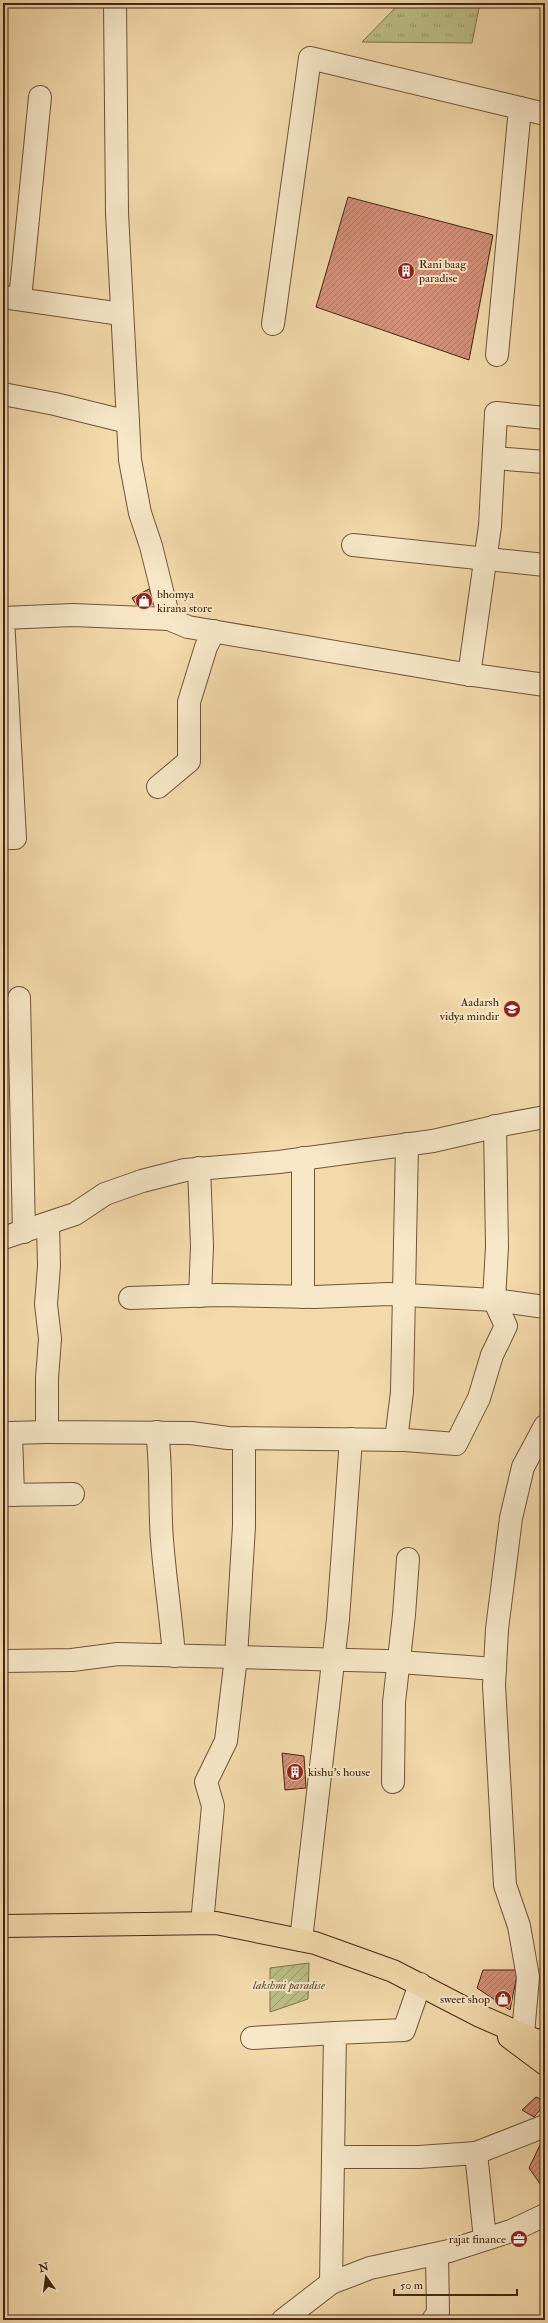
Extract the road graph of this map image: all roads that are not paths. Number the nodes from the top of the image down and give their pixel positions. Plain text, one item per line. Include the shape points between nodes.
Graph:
1 (115, 3) edge
2 (40, 97) dead end
3 (520, 108) junction
4 (545, 114) edge
5 (12, 298) edge
6 (121, 314) junction
7 (273, 324) dead end
8 (497, 355) dead end
9 (3, 394) edge
10 (545, 418) edge
11 (128, 422) junction
12 (494, 458) junction
13 (545, 462) edge
14 (353, 545) dead end
15 (486, 558) junction
16 (545, 565) edge
17 (169, 619) junction
18 (214, 631) junction
19 (469, 675) junction
20 (545, 685) edge
21 (158, 787) dead end
22 (3, 838) edge
23 (19, 998) dead end
24 (12, 1075) edge
25 (545, 1118) edge
26 (495, 1126) junction
27 (407, 1144) junction
28 (303, 1158) junction
29 (198, 1168) junction
30 (48, 1224) junction
31 (24, 1232) junction
32 (3, 1238) edge
33 (405, 1295) junction
34 (200, 1296) junction
35 (303, 1297) junction
36 (130, 1298) dead end
37 (494, 1300) junction
38 (545, 1307) edge
39 (545, 1426) edge
40 (48, 1432) junction
41 (157, 1432) junction
42 (244, 1438) junction
43 (351, 1439) junction
44 (396, 1440) junction
45 (73, 1494) dead end
46 (8, 1495) edge
47 (408, 1559) dead end
48 (174, 1656) junction
49 (236, 1657) junction
50 (333, 1660) junction
51 (3, 1661) edge
52 (399, 1662) junction
53 (495, 1669) junction
54 (393, 1782) dead end
55 (202, 1923) junction
56 (3, 1926) edge
57 (301, 1940) junction
58 (420, 1984) junction
59 (480, 2016) junction
60 (335, 2033) junction
61 (523, 2034) junction
62 (252, 2038) dead end
63 (545, 2041) edge
64 (545, 2064) edge
65 (545, 2126) edge
66 (476, 2153) junction
67 (333, 2157) junction
68 (545, 2214) edge
69 (485, 2239) junction
70 (437, 2254) junction
71 (331, 2283) junction
72 (283, 2320) edge
73 (433, 2320) edge

1 - 6 street via 117,213
2 - 5 street
3 - 4 street
3 - 7 street via 310,58
3 - 8 street
5 - 6 street
6 - 11 street
9 - 11 street
10 - 12 street via 496,413
11 - 17 street via 130,460 140,513
12 - 13 street
12 - 15 street
14 - 15 street
15 - 16 street
15 - 19 street
17 - 18 street via 188,627
17 - 22 street via 73,615 3,618 15,838
18 - 19 street
18 - 21 street via 206,647 189,702 189,761
19 - 20 street
23 - 24 street
24 - 31 street
25 - 26 street
26 - 27 street via 433,1141
26 - 37 street via 497,1246
27 - 28 street
27 - 33 street
28 - 29 street
28 - 35 street
29 - 30 street via 105,1194 75,1214
29 - 34 street via 202,1246
30 - 31 street
30 - 40 street
31 - 32 street
33 - 35 street
33 - 37 street
33 - 44 street via 402,1392
34 - 35 street
34 - 36 street
37 - 38 street
37 - 44 street via 506,1326 492,1355 478,1398 456,1444
39 - 53 street via 523,1467 511,1518 497,1629
40 - 41 street
40 - 46 street via 11,1433
41 - 42 street
41 - 48 street via 162,1539
42 - 43 street
42 - 49 street via 244,1526
43 - 44 street
43 - 50 street
45 - 46 street
47 - 52 street
48 - 49 street
48 - 51 street via 118,1654 72,1660
49 - 50 street
49 - 55 street via 226,1742 206,1782 213,1806
50 - 52 street
50 - 57 street
52 - 53 street
52 - 54 street via 394,1702
53 - 61 street via 498,1792 505,1885 519,1926 528,1977
55 - 56 main road
55 - 57 main road via 216,1923
57 - 58 main road via 394,1971
58 - 59 main road
58 - 60 street via 404,2030
59 - 61 main road
59 - 64 main road
60 - 62 street
60 - 67 street
61 - 63 main road via 535,2040
65 - 66 street
66 - 67 street via 419,2157
66 - 69 street
67 - 71 street
68 - 69 street via 511,2231
69 - 70 street
70 - 71 street via 370,2268
70 - 73 street via 438,2313
71 - 72 street

